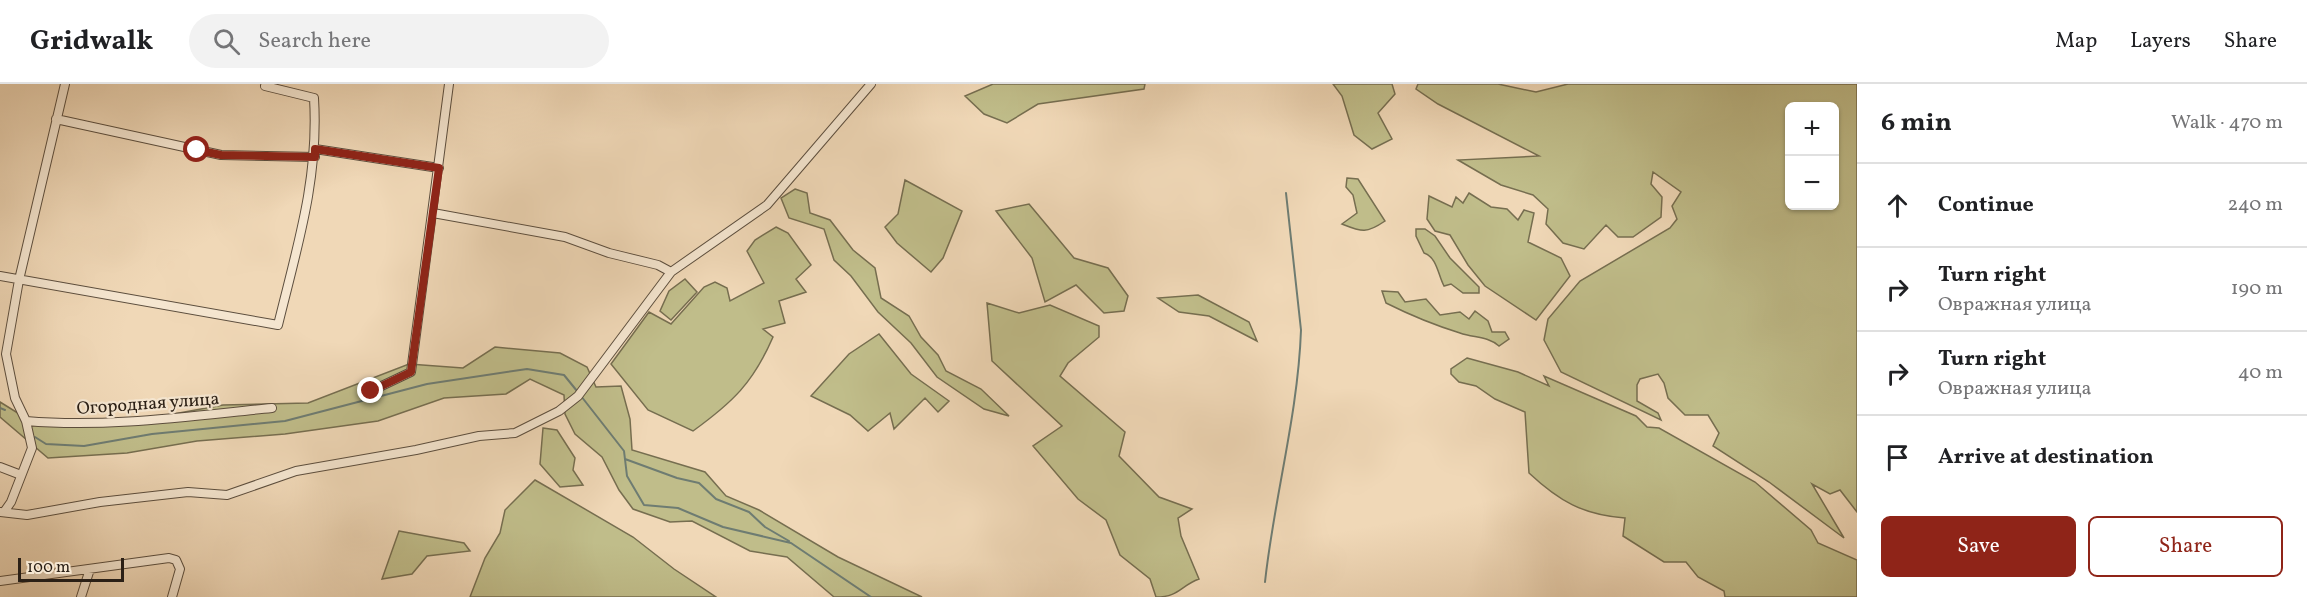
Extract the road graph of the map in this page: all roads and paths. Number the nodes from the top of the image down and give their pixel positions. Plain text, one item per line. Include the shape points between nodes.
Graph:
1 (65, 84) edge
2 (449, 84) edge
3 (871, 84) edge
4 (265, 86) dead end
5 (56, 118) junction
6 (315, 153) junction
7 (439, 168) junction
8 (433, 213) junction
9 (671, 272) junction
10 (0, 276) edge
11 (19, 280) junction
12 (371, 391) dead end
13 (272, 408) dead end
14 (26, 421) junction
15 (0, 467) edge
16 (21, 475) junction
17 (2, 512) edge
18 (90, 569) junction
19 (0, 581) edge
20 (81, 597) edge
21 (172, 597) edge

1 - 5 street
2 - 7 street
3 - 9 street via 767,205
4 - 6 street via 314,98
5 - 6 street via 221,155
5 - 11 street
6 - 7 street
6 - 11 street via 312,184 278,325
7 - 8 street
8 - 9 street via 565,237
8 - 12 street via 411,372
9 - 17 street via 580,393 559,411 514,433 479,436 296,471 227,495 188,492 27,515
10 - 11 street
11 - 14 street via 6,354 15,398
13 - 14 street, Огородная улица via 141,421
14 - 16 street via 32,448
15 - 16 street
16 - 17 street via 11,502
18 - 19 street
18 - 20 street
18 - 21 street via 162,558 176,560 180,569

